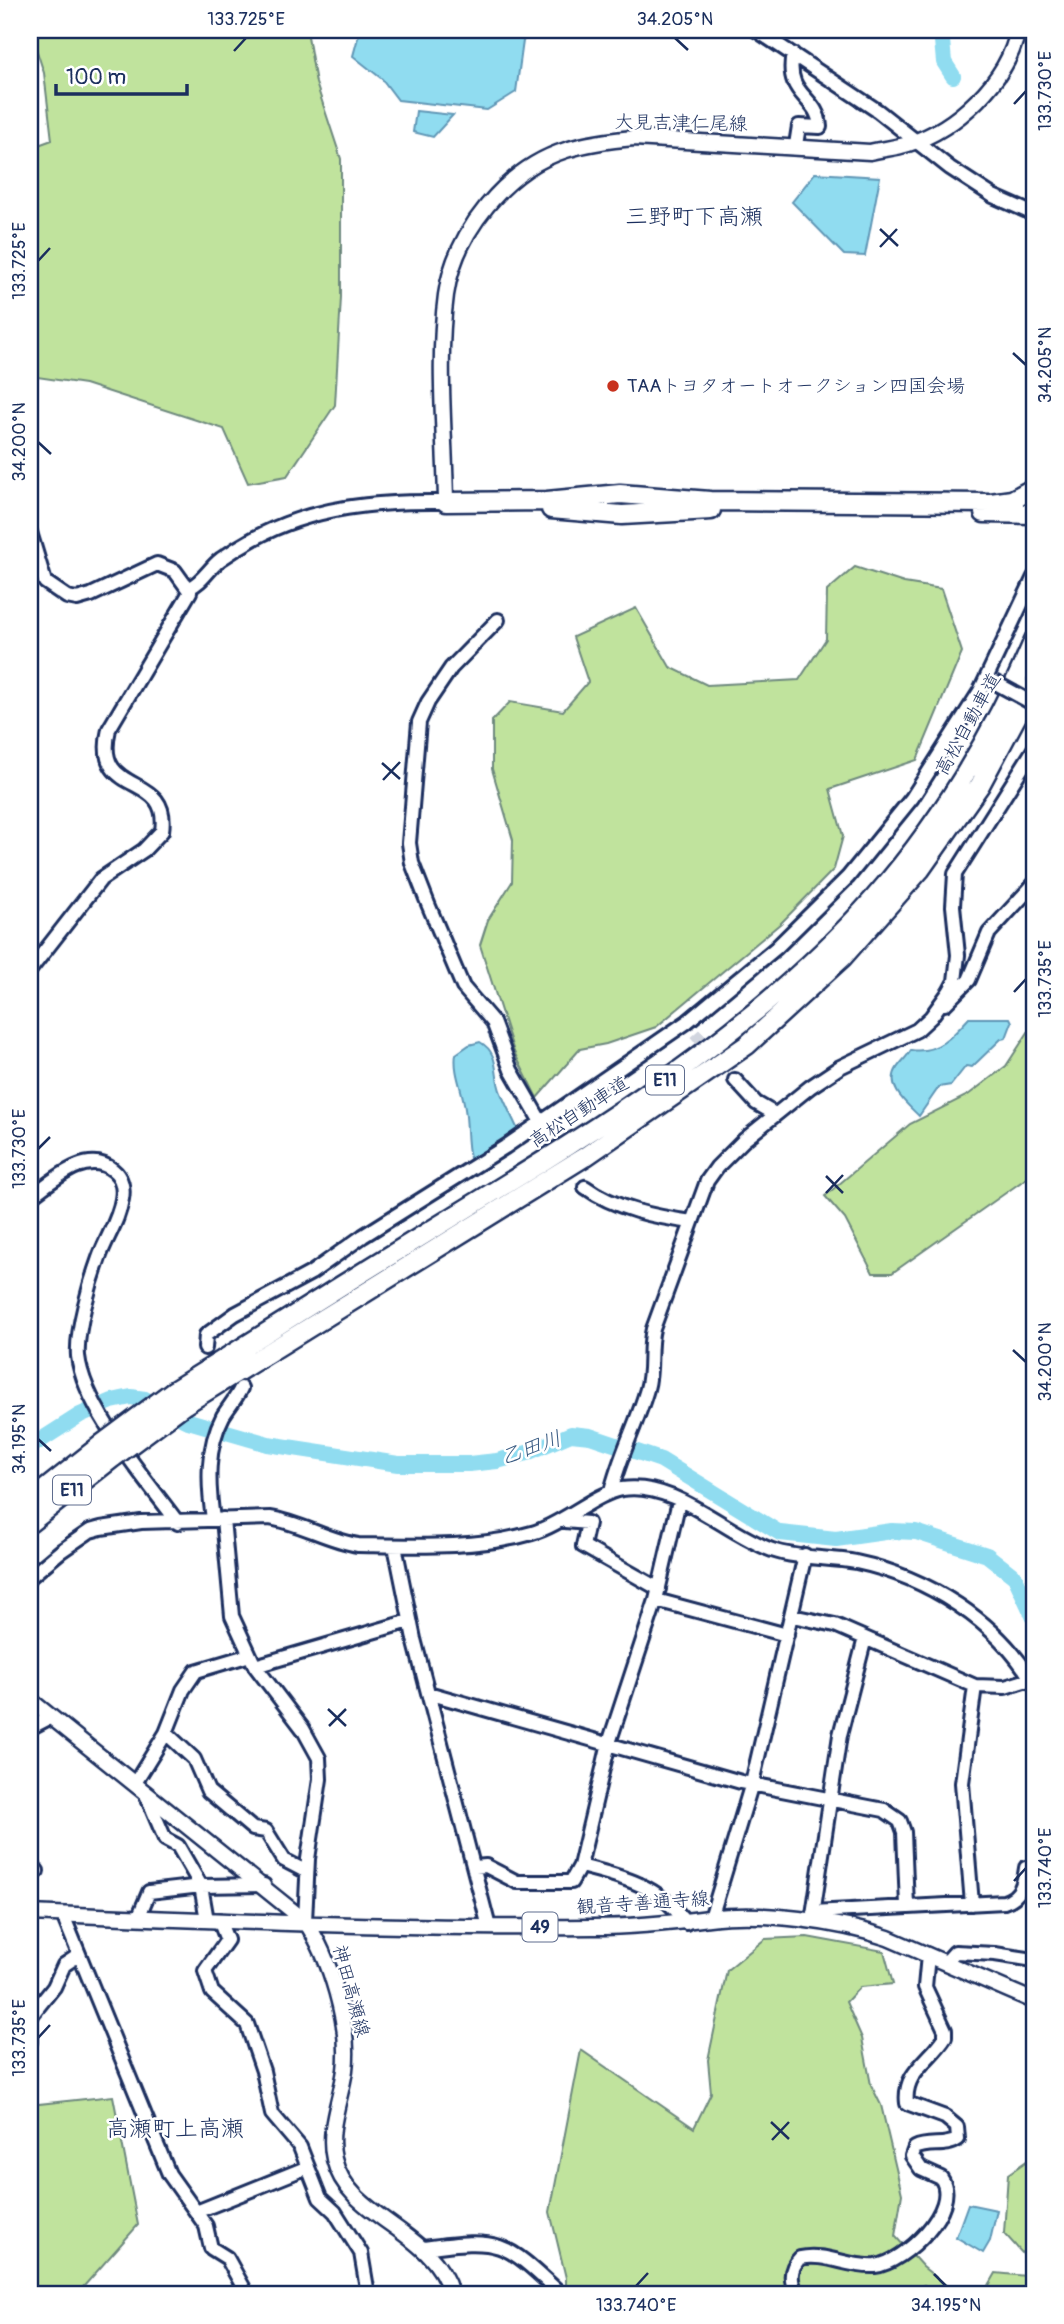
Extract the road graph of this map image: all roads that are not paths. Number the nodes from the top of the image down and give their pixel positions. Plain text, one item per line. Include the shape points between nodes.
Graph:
1 (756, 30) edge
2 (1018, 30) edge
3 (793, 54) junction
4 (917, 140) junction
5 (796, 145) junction
6 (1034, 214) edge
7 (1034, 488) edge
8 (446, 502) junction
9 (1034, 513) edge
10 (30, 532) edge
11 (1034, 577) edge
12 (189, 588) junction
13 (498, 620) dead end
14 (1034, 640) edge
15 (990, 680) junction
16 (1034, 684) edge
17 (1034, 704) edge
18 (1034, 749) edge
19 (1034, 884) edge
20 (30, 970) edge
21 (939, 1008) junction
22 (687, 1022) junction
23 (695, 1033) tunnel mouth
24 (735, 1080) tunnel mouth
25 (775, 1114) junction
26 (542, 1120) junction
27 (549, 1136) tunnel mouth
28 (585, 1187) tunnel mouth
29 (30, 1197) edge
30 (692, 1222) junction
31 (205, 1348) dead end
32 (241, 1388) dead end
33 (178, 1398) junction
34 (108, 1451) junction
35 (611, 1492) junction
36 (30, 1501) edge
37 (679, 1501) junction
38 (218, 1519) junction
39 (565, 1521) junction
40 (30, 1523) edge
41 (178, 1523) junction
42 (395, 1546) junction
43 (805, 1555) junction
44 (32, 1571) edge
45 (657, 1594) junction
46 (792, 1616) junction
47 (410, 1621) junction
48 (787, 1635) junction
49 (865, 1639) junction
50 (253, 1661) junction
51 (1033, 1680) edge
52 (975, 1686) junction
53 (428, 1693) junction
54 (30, 1700) edge
55 (51, 1717) junction
56 (30, 1728) edge
57 (166, 1733) junction
58 (609, 1743) junction
59 (752, 1783) junction
60 (140, 1788) junction
61 (829, 1798) junction
62 (580, 1866) junction
63 (475, 1867) junction
64 (1034, 1867) edge
65 (307, 1872) junction
66 (264, 1885) junction
67 (201, 1886) junction
68 (972, 1904) junction
69 (907, 1906) junction
70 (30, 1913) edge
71 (63, 1915) junction
72 (812, 1916) junction
73 (138, 1918) junction
74 (711, 1918) junction
75 (213, 1920) junction
76 (305, 1921) junction
77 (686, 1923) junction
78 (489, 1927) junction
79 (79, 1955) junction
80 (928, 1955) junction
81 (1034, 1960) edge
82 (945, 1963) junction
83 (1034, 2001) edge
84 (30, 2017) edge
85 (308, 2168) junction
86 (196, 2212) junction
87 (424, 2248) junction
88 (557, 2292) edge
89 (247, 2294) edge
90 (368, 2294) edge
91 (451, 2294) edge
92 (797, 2294) edge

1 - 3 street
2 - 4 main road, 大見吉津仁尾線 via 1000,71 979,98 950,124
3 - 4 street
3 - 5 street via 789,72 819,115 820,127 799,126
4 - 5 main road, 大見吉津仁尾線 via 870,152
4 - 6 street via 993,196
5 - 8 main road, 大見吉津仁尾線 via 634,138 600,141 563,150 520,174 494,198 454,262 447,292 443,328
7 - 8 highway via 1012,500 991,503 710,501 620,495
8 - 9 highway via 622,515 709,510
8 - 12 street via 377,503 314,514 255,538 221,559
10 - 12 street via 45,582 67,597 91,595 157,564 175,571
11 - 15 street
12 - 20 street via 189,596 109,729 104,752 125,781 156,798 162,809 162,831 144,850 100,879
13 - 26 street via 451,668 419,722 409,843 428,904 463,987 493,1023 511,1070
14 - 33 highway, 高松自動車道 / E11 via 998,718 940,814 874,898 789,982 671,1076 575,1142
15 - 17 street, bridge
15 - 22 street via 912,797 848,877 776,948
16 - 33 highway, 高松自動車道 / E11 via 980,785 920,870 843,957 747,1045 586,1156
18 - 21 street via 954,874 955,981
19 - 21 street via 989,933 962,990
21 - 25 street via 917,1030 840,1067
22 - 23 street
22 - 26 street
24 - 25 street via 756,1103
25 - 30 street via 716,1167
26 - 27 street
26 - 31 street via 311,1273 235,1314 206,1335
28 - 30 street via 607,1201
29 - 41 street via 88,1162 100,1163 118,1174 121,1205 99,1258 78,1356 93,1403
30 - 35 street via 653,1329 648,1388
32 - 38 street via 223,1415 215,1442 208,1486
33 - 34 highway, 高松自動車道 / E11, bridge
34 - 36 highway, 高松自動車道 / E11
34 - 40 highway, 高松自動車道 / E11
35 - 37 street via 645,1490
35 - 39 street
37 - 43 street via 736,1535 774,1551
37 - 45 street
38 - 41 street
38 - 42 street via 285,1520 337,1542
38 - 50 street via 232,1616
39 - 42 street via 489,1541
39 - 45 street via 588,1523 583,1546
41 - 44 street via 132,1523 90,1531
42 - 47 street
43 - 46 street
43 - 51 street via 856,1562 916,1582 981,1622 1008,1646
45 - 48 street
45 - 58 street
46 - 48 street
46 - 49 street via 835,1625
47 - 50 street
47 - 53 street
48 - 59 street
49 - 52 street
49 - 61 street
50 - 57 street via 196,1671
50 - 65 street via 319,1758
51 - 52 street via 1004,1687
52 - 68 street via 962,1783
53 - 58 street
53 - 63 street
54 - 55 main road, 神田高瀬線
55 - 56 street
55 - 60 main road, 神田高瀬線
57 - 60 street
57 - 65 street via 194,1759 208,1791 253,1829 266,1831 284,1860
58 - 59 street
58 - 62 street
59 - 61 street
59 - 74 street
60 - 66 main road, 神田高瀬線
60 - 67 street via 165,1839 178,1846
61 - 69 street via 884,1810 900,1821
61 - 72 street
62 - 63 street via 572,1882 517,1882 486,1866
62 - 77 street via 647,1887 676,1908
63 - 78 street
64 - 68 street via 1026,1868 1023,1886 1011,1900
65 - 76 street
66 - 67 street
66 - 76 main road, 神田高瀬線
67 - 73 street via 149,1892
67 - 75 street
68 - 69 street
69 - 72 street
70 - 71 main road, 観音寺善通寺線 / 49
71 - 73 main road, 観音寺善通寺線 / 49
71 - 79 street
72 - 74 main road, 観音寺善通寺線 / 49
72 - 80 main road, 観音寺善通寺線 / 49
73 - 75 main road, 観音寺善通寺線 / 49
74 - 77 main road, 観音寺善通寺線 / 49
75 - 76 main road, 観音寺善通寺線 / 49
75 - 85 street via 227,1940 205,1971 212,1992 247,2024 272,2114 300,2147
76 - 78 main road, 観音寺善通寺線 / 49
76 - 87 main road, 神田高瀬線 via 320,1945 346,2046 333,2131 334,2160 351,2190
77 - 78 main road, 観音寺善通寺線 / 49
79 - 84 street via 60,1970 54,1987
79 - 86 street via 169,2174
80 - 82 main road, 観音寺善通寺線 / 49
80 - 92 street via 925,1987 945,2036 916,2070 906,2093 907,2103 945,2117 957,2127 958,2139 953,2143 921,2144 912,2156 921,2169 941,2178 947,2189 945,2203 930,2228 894,2260 861,2266 820,2257 800,2258 791,2275
81 - 82 street via 956,1952
82 - 83 main road, 観音寺善通寺線 / 49
85 - 86 street
85 - 90 street via 320,2198 335,2212 361,2253
86 - 89 street via 211,2248 227,2258
87 - 88 street via 464,2243 503,2246 523,2257
87 - 91 main road, 神田高瀬線 via 440,2266

